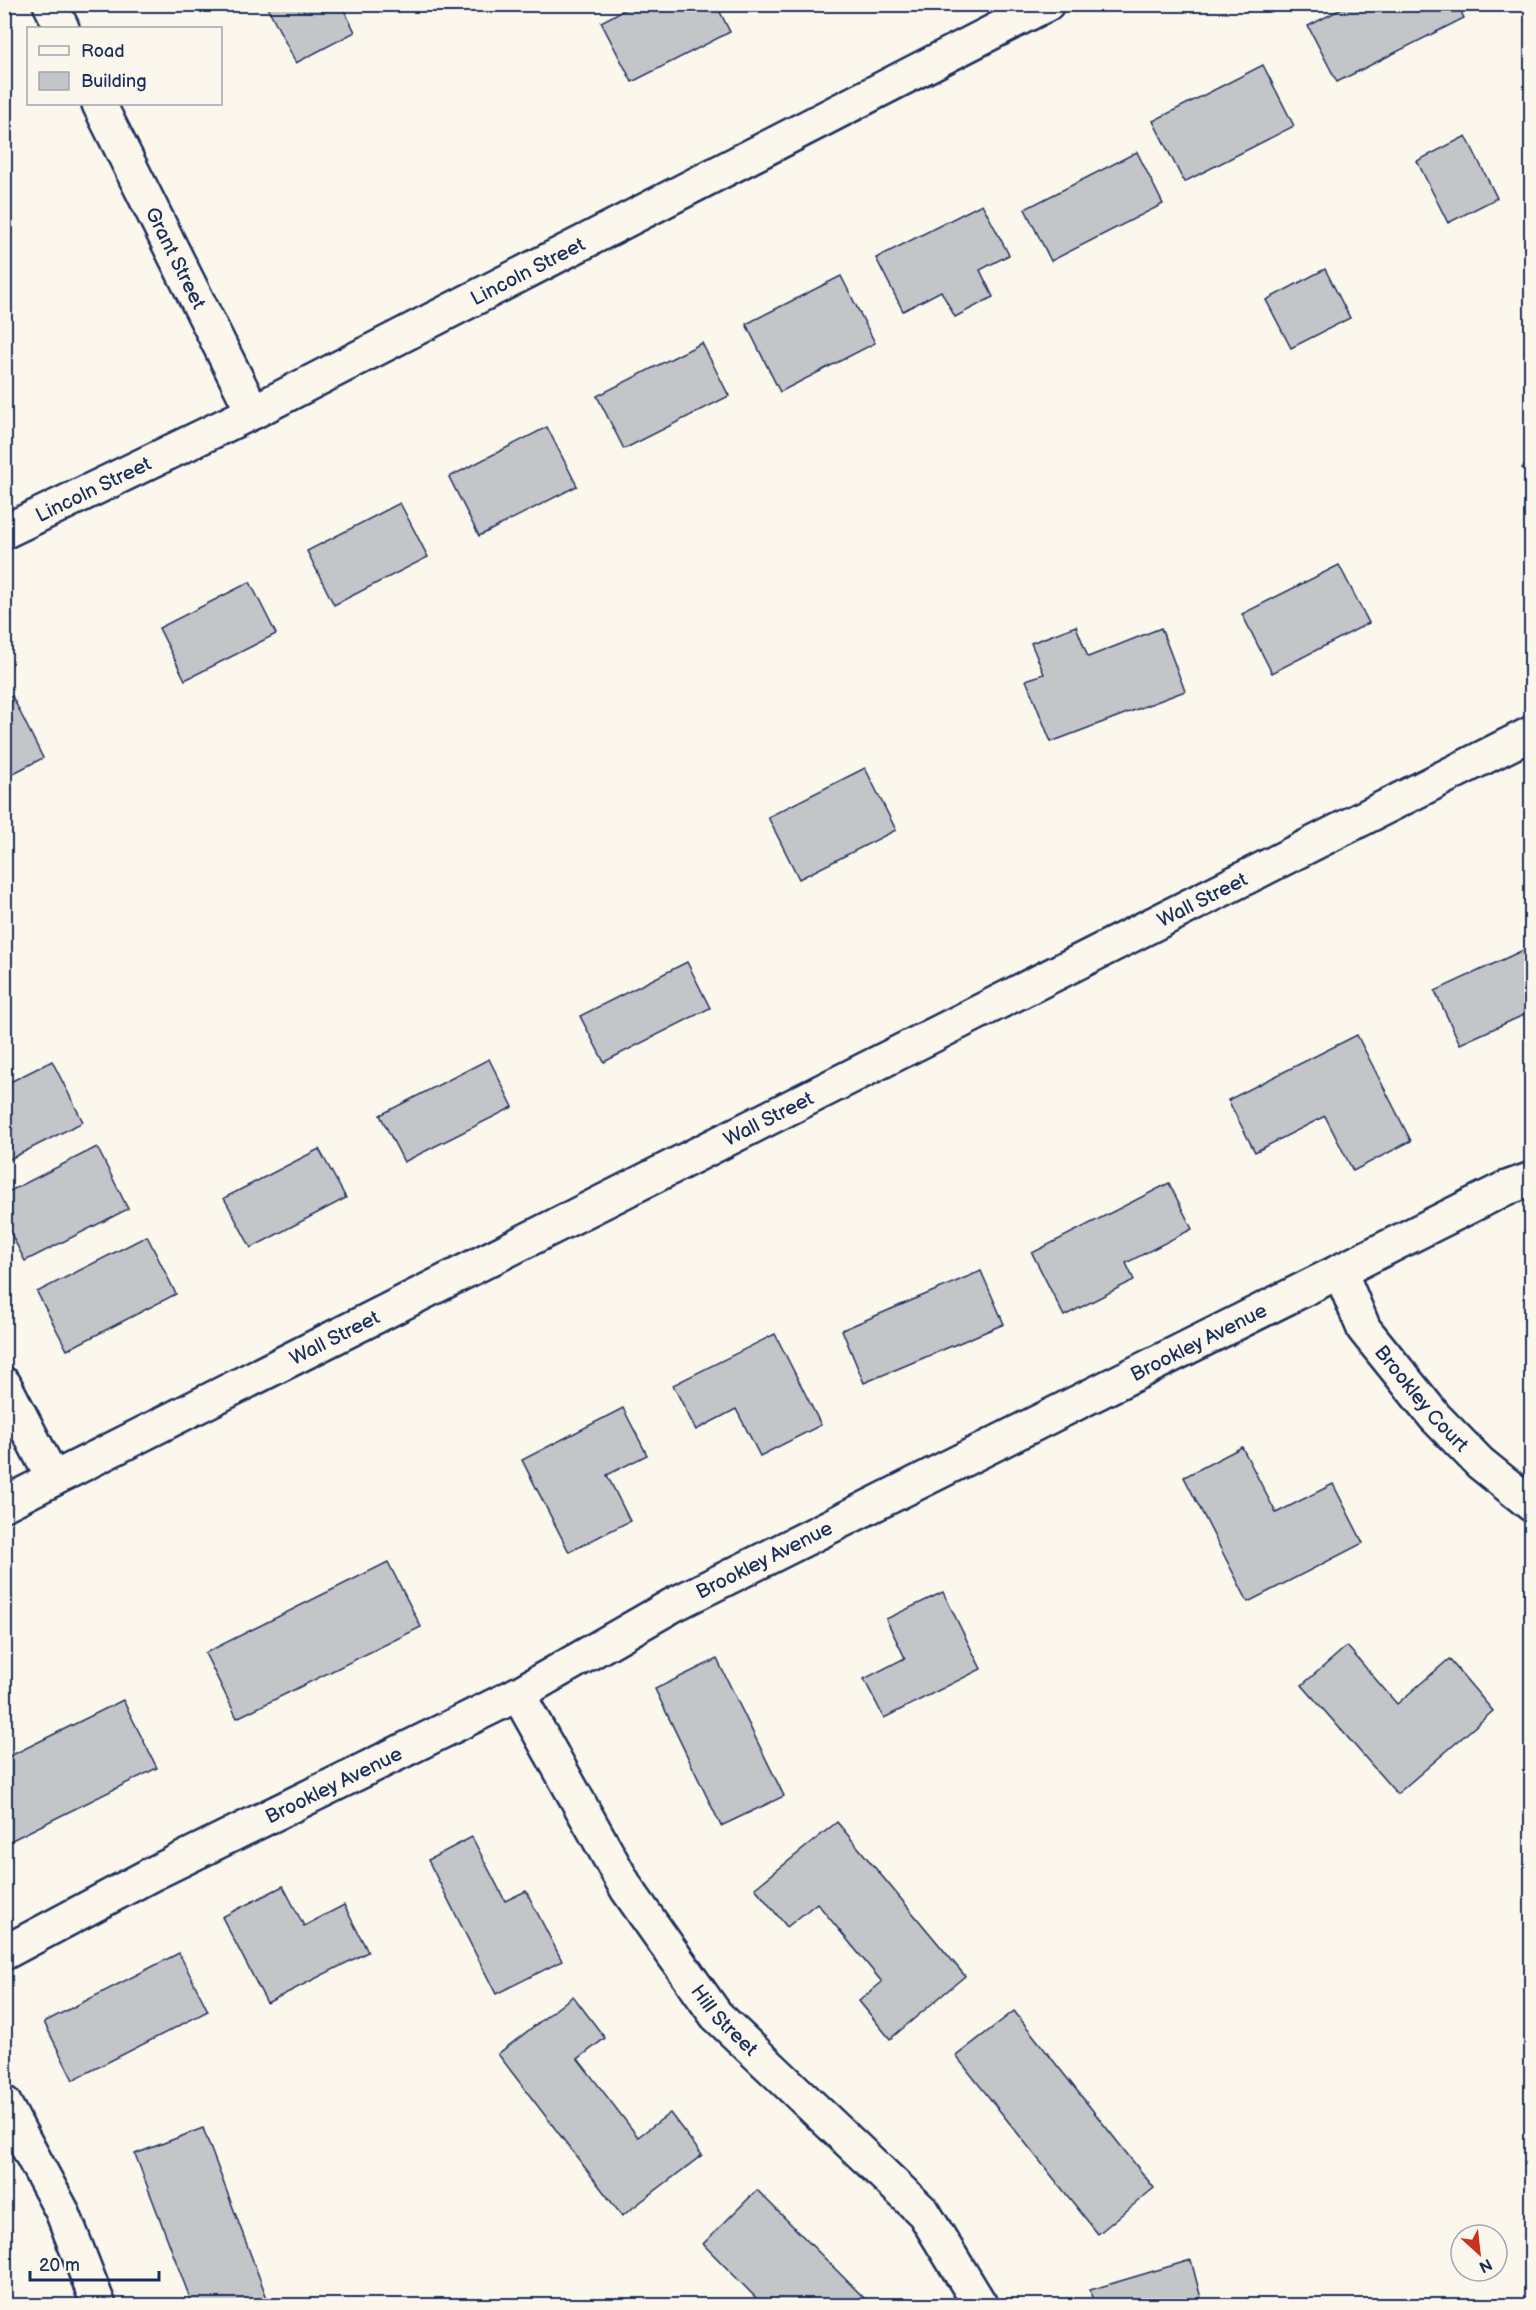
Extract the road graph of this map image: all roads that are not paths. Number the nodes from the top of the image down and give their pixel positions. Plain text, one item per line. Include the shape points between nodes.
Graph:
1 (50, 4) edge
2 (1047, 4) edge
3 (62, 27) edge
4 (100, 105) edge
5 (253, 412) junction
6 (4, 532) edge
7 (1532, 733) edge
8 (1532, 1179) edge
9 (1340, 1271) junction
10 (4, 1384) edge
11 (53, 1479) junction
12 (4, 1504) edge
13 (1532, 1505) edge
14 (518, 1694) junction
15 (4, 1953) edge
16 (4, 2103) edge
17 (99, 2306) edge
18 (981, 2306) edge

1 - 3 street
2 - 5 street, Lincoln Street
4 - 5 street, Grant Street
5 - 6 street, Lincoln Street
7 - 11 street, Wall Street
8 - 9 street, Brookley Avenue via 1504,1189
9 - 13 street, Brookley Court via 1364,1329 1435,1417 1480,1463
9 - 14 street, Brookley Avenue via 673,1605
10 - 11 street
11 - 12 street, Wall Street
14 - 15 street, Brookley Avenue via 150,1875
14 - 18 street, Hill Street via 627,1889 716,2015 924,2213
16 - 17 street via 62,2211

